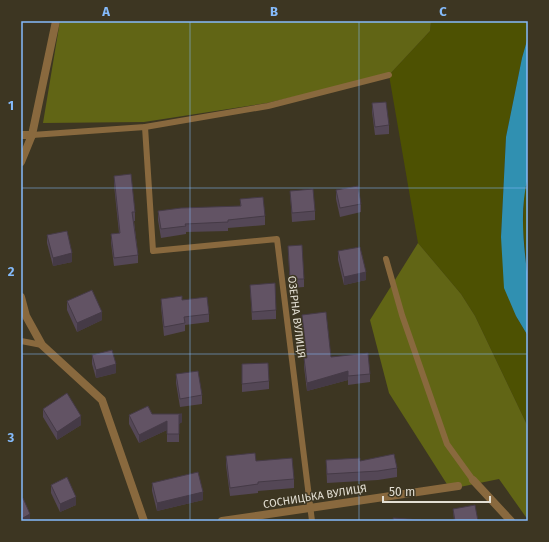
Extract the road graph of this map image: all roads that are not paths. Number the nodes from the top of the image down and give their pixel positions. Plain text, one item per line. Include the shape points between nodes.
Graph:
1 (56, 21) edge
2 (389, 75) dead end
3 (145, 127) junction
4 (32, 135) junction
5 (21, 136) edge
6 (21, 162) edge
7 (386, 259) dead end
8 (21, 297) edge
9 (21, 341) edge
10 (42, 345) junction
11 (473, 480) joint
12 (458, 486) dead end
13 (310, 508) junction
14 (144, 521) edge
15 (222, 521) edge
16 (312, 521) edge
17 (511, 521) edge

1 - 4 street
2 - 3 lane via 268,106
3 - 4 lane
3 - 13 lane, ОЗЕРНА ВУЛИЦЯ via 153,251 277,239
4 - 5 street
4 - 6 street
7 - 11 lane via 402,315 447,444
8 - 10 street via 26,316
9 - 10 lane
10 - 14 street via 102,400
11 - 17 street
12 - 13 street, СОСНИЦЬКА ВУЛИЦЯ
13 - 15 street, СОСНИЦЬКА ВУЛИЦЯ
13 - 16 lane, ОЗЕРНА ВУЛИЦЯ

